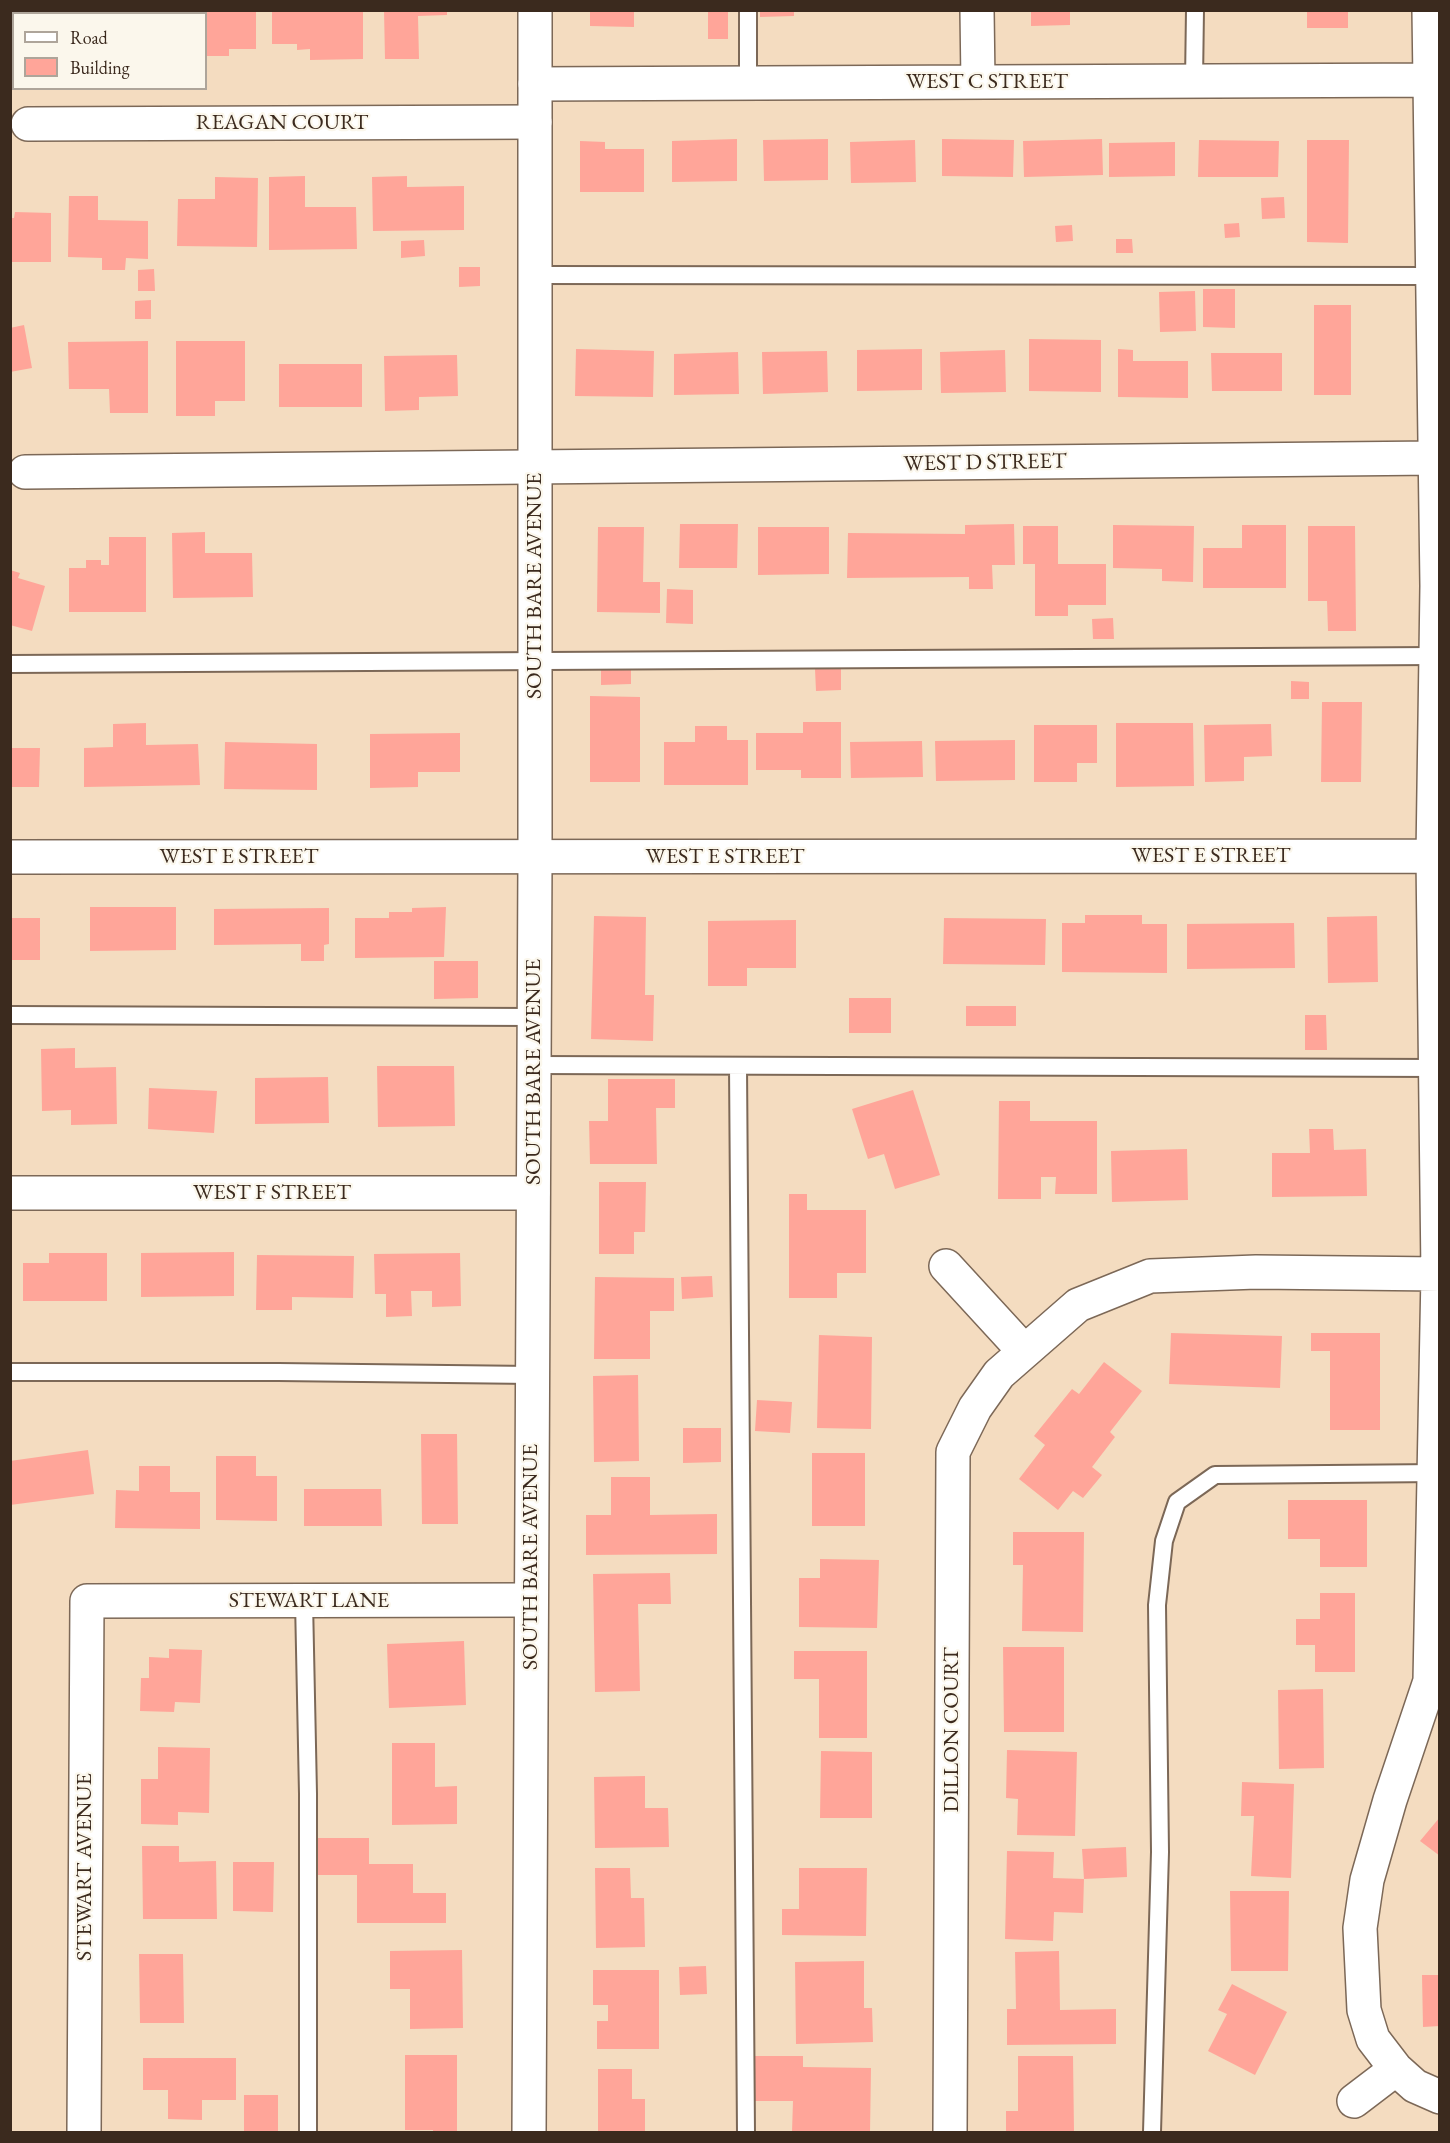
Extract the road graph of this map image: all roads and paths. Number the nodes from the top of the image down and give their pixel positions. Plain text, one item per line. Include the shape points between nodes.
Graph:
1 (536, 10) edge
2 (748, 10) edge
3 (977, 10) edge
4 (1195, 10) edge
5 (1429, 10) edge
6 (1435, 80) edge
7 (1194, 81) junction
8 (978, 82) junction
9 (747, 83) junction
10 (535, 84) junction
11 (535, 122) junction
12 (28, 124) dead end
13 (535, 276) junction
14 (1433, 276) junction
15 (1436, 458) junction
16 (535, 468) junction
17 (25, 472) dead end
18 (1436, 656) junction
19 (535, 661) junction
20 (10, 664) edge
21 (1437, 856) edge
22 (10, 857) edge
23 (535, 858) junction
24 (10, 1015) edge
25 (534, 1017) junction
26 (534, 1065) junction
27 (738, 1066) junction
28 (1438, 1068) edge
29 (10, 1193) edge
30 (533, 1193) junction
31 (946, 1266) dead end
32 (1439, 1274) edge
33 (1024, 1351) junction
34 (10, 1372) edge
35 (532, 1375) junction
36 (1437, 1473) edge
37 (87, 1600) joint
38 (530, 1600) junction
39 (304, 1601) junction
40 (1435, 1681) edge
41 (1396, 2069) junction
42 (1440, 2097) edge
43 (1354, 2101) dead end
44 (84, 2133) edge
45 (308, 2133) edge
46 (529, 2133) edge
47 (746, 2133) edge
48 (950, 2133) edge
49 (1152, 2133) edge

1 - 10 street, SOUTH BARE AVENUE
2 - 9 lane
3 - 8 street
4 - 7 lane
5 - 6 street
6 - 7 street, WEST C STREET
6 - 14 street
7 - 8 street, WEST C STREET
8 - 9 street, WEST C STREET
9 - 10 street, WEST C STREET
10 - 11 street, SOUTH BARE AVENUE
11 - 12 street, REAGAN COURT
11 - 13 street, SOUTH BARE AVENUE
13 - 14 lane
13 - 16 street, SOUTH BARE AVENUE
14 - 15 street
15 - 16 street, WEST D STREET
15 - 18 street
16 - 17 street, WEST D STREET
16 - 19 street, SOUTH BARE AVENUE
18 - 19 lane
18 - 21 street
19 - 20 lane
19 - 23 street, SOUTH BARE AVENUE
21 - 23 street, WEST E STREET
21 - 28 street
22 - 23 street, WEST E STREET
23 - 25 street, SOUTH BARE AVENUE
24 - 25 lane
25 - 26 street, SOUTH BARE AVENUE
26 - 27 lane
26 - 30 street, SOUTH BARE AVENUE
27 - 28 lane
27 - 47 lane
28 - 32 street
29 - 30 street, WEST F STREET
30 - 35 street, SOUTH BARE AVENUE
31 - 33 street
32 - 33 street, DILLON COURT via 1256,1272 1150,1276 1078,1305
32 - 36 street
33 - 48 street, DILLON COURT via 999,1374 975,1408 953,1452
34 - 35 lane
35 - 38 street, SOUTH BARE AVENUE
36 - 40 street
36 - 49 lane via 1215,1475 1177,1502 1164,1541 1157,1605 1160,1852
37 - 39 street, STEWART LANE
37 - 44 street, STEWART AVENUE
38 - 39 street, STEWART LANE
38 - 46 street, SOUTH BARE AVENUE
39 - 45 lane
40 - 41 street via 1390,1800 1367,1880 1360,1928 1364,2010 1373,2039
41 - 42 street via 1415,2086
41 - 43 street

